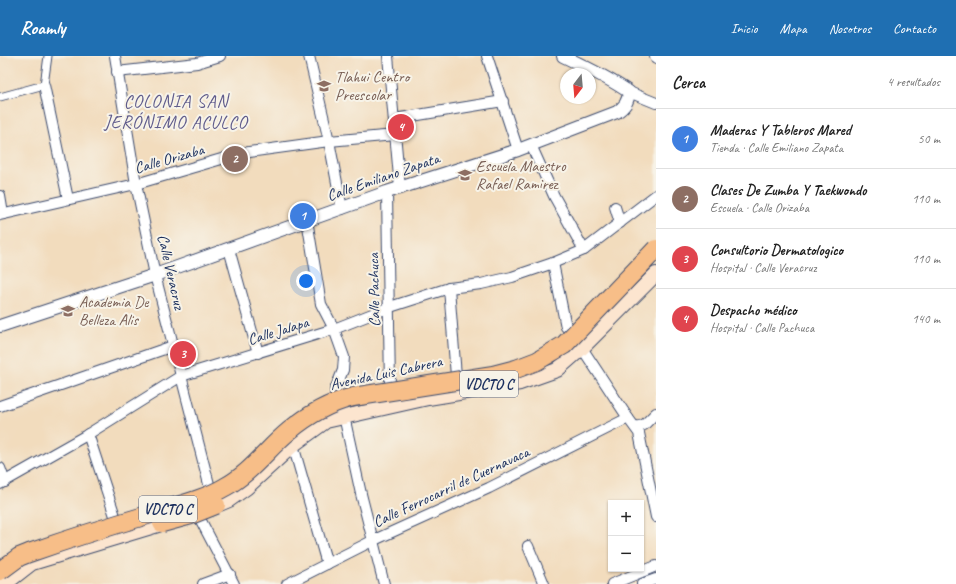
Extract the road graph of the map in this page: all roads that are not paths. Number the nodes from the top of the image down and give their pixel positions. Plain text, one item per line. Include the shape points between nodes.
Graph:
1 (48, 56) edge
2 (115, 56) edge
3 (220, 56) edge
4 (309, 56) edge
5 (388, 56) edge
6 (487, 56) edge
7 (563, 56) edge
8 (655, 56) edge
9 (656, 59) edge
10 (117, 72) junction
11 (44, 85) junction
12 (629, 92) junction
13 (0, 97) edge
14 (503, 101) junction
15 (656, 103) edge
16 (394, 119) junction
17 (395, 135) junction
18 (329, 142) junction
19 (531, 145) junction
20 (518, 150) junction
21 (136, 184) junction
22 (400, 188) junction
23 (387, 192) junction
24 (656, 195) edge
25 (0, 196) edge
26 (68, 199) junction
27 (615, 207) dead end
28 (342, 208) junction
29 (2, 214) edge
30 (306, 220) junction
31 (620, 223) junction
32 (656, 244) edge
33 (229, 249) junction
34 (656, 249) edge
35 (584, 250) junction
36 (554, 263) junction
37 (656, 263) edge
38 (656, 274) edge
39 (155, 275) junction
40 (449, 288) junction
41 (390, 307) junction
42 (0, 326) edge
43 (566, 327) dead end
44 (334, 329) junction
45 (174, 346) junction
46 (582, 348) junction
47 (258, 353) junction
48 (487, 371) junction
49 (181, 376) junction
50 (456, 376) junction
51 (390, 388) junction
52 (488, 388) junction
53 (336, 399) junction
54 (0, 406) edge
55 (656, 413) edge
56 (344, 416) junction
57 (628, 418) junction
58 (635, 427) junction
59 (88, 434) junction
60 (293, 445) junction
61 (274, 462) junction
62 (252, 463) junction
63 (0, 468) edge
64 (263, 474) junction
65 (2, 483) edge
66 (211, 492) junction
67 (197, 514) junction
68 (656, 517) edge
69 (116, 519) junction
70 (372, 541) junction
71 (528, 546) dead end
72 (327, 564) junction
73 (0, 566) edge
74 (656, 566) edge
75 (0, 571) edge
76 (230, 574) junction
77 (656, 579) edge
78 (0, 584) edge
79 (4, 584) edge
80 (203, 584) edge
81 (234, 584) edge
82 (287, 584) edge
83 (384, 584) edge
84 (544, 584) edge
85 (612, 584) edge
86 (642, 584) edge

1 - 11 street
2 - 10 street, Calle Veracruz
3 - 10 street via 197,63
4 - 18 street
5 - 16 street
6 - 14 street
7 - 12 street
8 - 9 street
10 - 21 street, Calle Veracruz
11 - 13 street
11 - 26 street
12 - 15 street
12 - 19 street, Calle Emiliano Zapata via 628,101 617,112
14 - 16 street
14 - 20 street
16 - 17 street
17 - 18 street, Calle Orizaba
17 - 22 street
18 - 21 street, Calle Orizaba via 242,153
18 - 28 street
19 - 20 street, Calle Emiliano Zapata
19 - 35 street via 554,196
20 - 22 street, Calle Emiliano Zapata
21 - 26 street, Calle Orizaba
21 - 39 street, Calle Veracruz
22 - 23 street, Calle Emiliano Zapata
23 - 28 street, Calle Emiliano Zapata
23 - 41 street, Calle Pachuca
24 - 31 street, Calle Jalapa
25 - 29 street
26 - 29 street, Calle Orizaba
27 - 31 street
28 - 30 street, Calle Emiliano Zapata
30 - 33 street, Calle Emiliano Zapata
30 - 44 street via 321,304
31 - 35 street, Calle Jalapa
32 - 48 main road, Avenida Luis Cabrera via 573,329 550,348 519,363
33 - 39 street, Calle Emiliano Zapata
33 - 47 street
34 - 75 highway, VDCTO C, bridge via 564,345 537,361 493,375 381,392 332,403 288,431 248,472 226,487 180,505 29,553
35 - 36 street, Calle Jalapa
36 - 40 street, Calle Jalapa via 512,277
36 - 43 street
37 - 78 highway, VDCTO C, bridge via 559,359 539,371 509,381 394,397 333,412 299,435 230,497 191,515 33,562
38 - 46 main road, Avenida Luis Cabrera
39 - 42 street, Calle Emiliano Zapata
39 - 45 street, Calle Veracruz
40 - 41 street, Calle Jalapa
40 - 50 street
41 - 44 street, Calle Jalapa
41 - 51 street, Calle Pachuca
44 - 47 street, Calle Jalapa
44 - 53 street via 344,357 343,370 335,390
45 - 49 street, Calle Veracruz
45 - 54 street
46 - 52 main road, Avenida Luis Cabrera via 557,370 520,383
46 - 57 street
47 - 49 street, Calle Jalapa
48 - 50 main road, Avenida Luis Cabrera
48 - 52 main road via 482,383
49 - 59 street, Calle Jalapa
49 - 66 street, Calle Veracruz
50 - 51 main road, Avenida Luis Cabrera
51 - 53 main road, Avenida Luis Cabrera
52 - 56 main road, Avenida Luis Cabrera
53 - 56 street
53 - 61 main road via 321,420 281,450
53 - 62 main road, Avenida Luis Cabrera via 322,404 292,424
55 - 58 street via 644,425
56 - 60 main road, Avenida Luis Cabrera via 326,421
56 - 70 street
57 - 58 street
57 - 70 street, Calle Ferrocarril de Cuernavaca via 489,488
58 - 68 street via 639,433
59 - 65 street, Calle Jalapa
59 - 69 street
60 - 61 main road, Avenida Luis Cabrera
60 - 72 street
61 - 64 main road, Avenida Luis Cabrera
62 - 64 main road via 259,464
62 - 66 main road, Avenida Luis Cabrera
63 - 65 street
64 - 67 main road, Avenida Luis Cabrera via 229,500
66 - 69 main road, Avenida Luis Cabrera via 184,502
67 - 76 street
67 - 79 main road, Avenida Luis Cabrera via 32,563
69 - 73 main road, Avenida Luis Cabrera via 44,542 17,554
70 - 72 street, Calle Ferrocarril de Cuernavaca
70 - 83 street
71 - 84 street
72 - 82 street, Calle Ferrocarril de Cuernavaca
74 - 85 street
76 - 80 street
76 - 81 street
77 - 86 street

